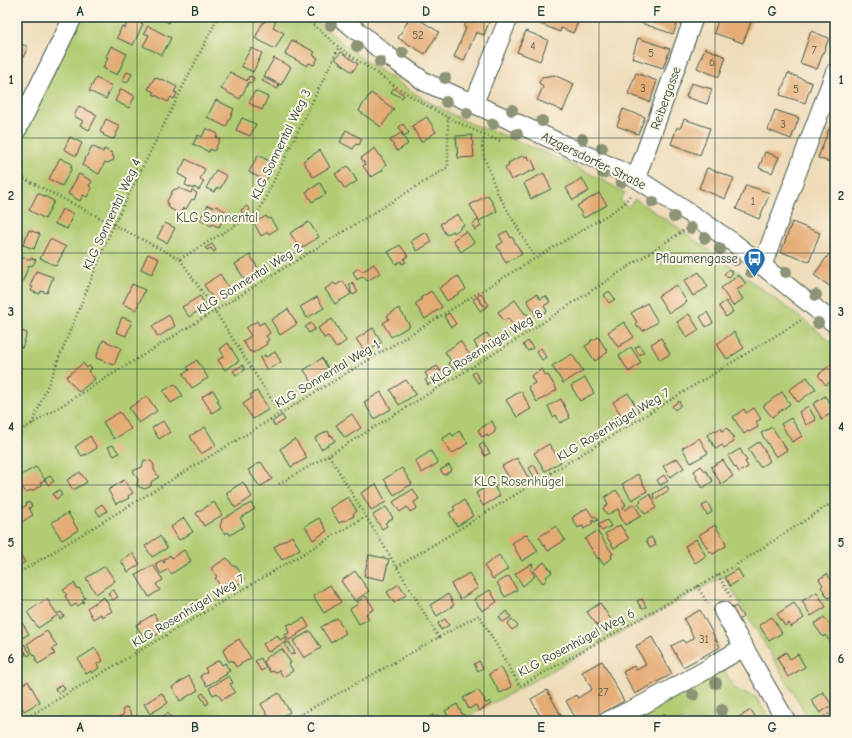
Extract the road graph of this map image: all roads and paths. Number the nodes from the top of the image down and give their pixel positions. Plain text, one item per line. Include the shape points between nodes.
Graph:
1 (72, 17) edge
2 (218, 17) edge
3 (340, 17) edge
4 (509, 17) edge
5 (694, 17) edge
6 (339, 47) dead end
7 (835, 72) edge
8 (474, 103) junction
9 (448, 117) dead end
10 (17, 130) edge
11 (500, 141) dead end
12 (17, 175) edge
13 (636, 178) junction
14 (700, 220) junction
15 (114, 226) junction
16 (535, 258) junction
17 (180, 259) junction
18 (762, 266) junction
19 (818, 310) junction
20 (215, 311) junction
21 (835, 324) edge
22 (280, 414) junction
23 (32, 424) junction
24 (17, 433) edge
25 (329, 455) junction
26 (279, 484) dead end
27 (835, 501) edge
28 (365, 516) junction
29 (397, 567) junction
30 (17, 574) edge
31 (718, 575) junction
32 (723, 611) joint
33 (440, 638) junction
34 (744, 646) junction
35 (835, 710) edge
36 (21, 721) edge
37 (289, 721) edge
38 (608, 721) edge
39 (786, 721) edge
40 (818, 721) edge

1 - 10 street
2 - 15 path, KLG Sonnental Weg 4
3 - 8 street, Atzgersdorfer Straße via 425,82
4 - 8 street
5 - 13 street, Reibergasse
6 - 17 path, KLG Sonnental Weg 3 via 259,211
7 - 18 street
8 - 13 street, Atzgersdorfer Straße
9 - 20 path, KLG Sonnental Weg 2 via 448,167
11 - 16 path via 485,135 483,154 497,192
12 - 15 path
13 - 14 street, Atzgersdorfer Straße
13 - 16 path, KLG Sonnental Weg 1 via 624,204
14 - 18 street, Atzgersdorfer Straße
14 - 25 path, KLG Rosenhügel Weg 8 via 516,340
15 - 17 path
15 - 23 path, KLG Sonnental Weg 4
16 - 22 path, KLG Sonnental Weg 1
17 - 20 path
18 - 19 street, Atzgersdorfer Straße
19 - 21 street, Atzgersdorfer Straße
19 - 29 path, KLG Rosenhügel Weg 7
20 - 22 path
20 - 23 path, KLG Sonnental Weg 2
22 - 30 path, KLG Sonnental Weg 1
23 - 24 path, KLG Sonnental Weg 2
25 - 26 path, KLG Rosenhügel Weg 8
25 - 28 path
27 - 31 path, KLG Rosenhügel Weg 6
28 - 29 path
28 - 36 path, KLG Rosenhügel Weg 7
29 - 33 path
31 - 32 path via 731,596
31 - 33 path, KLG Rosenhügel Weg 6 via 520,686 479,615
32 - 34 street
33 - 37 path, KLG Rosenhügel Weg 6
34 - 38 street via 650,701
34 - 39 street
35 - 40 path

